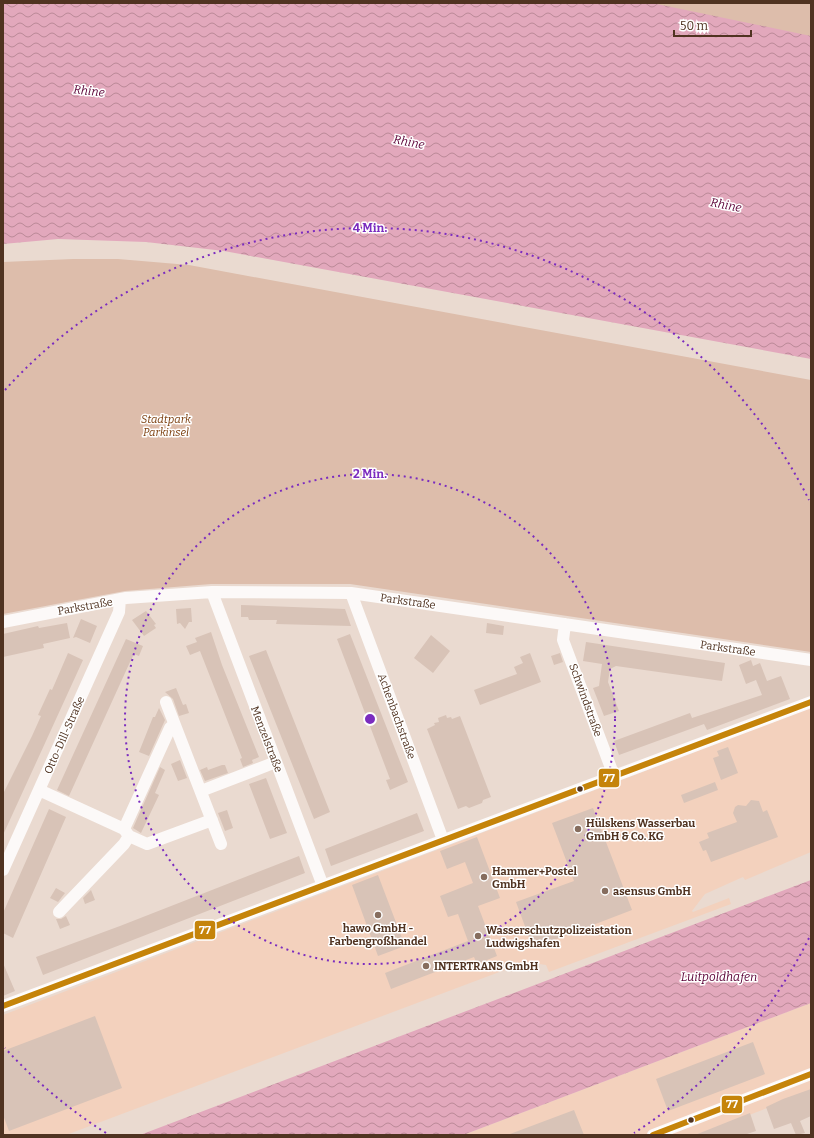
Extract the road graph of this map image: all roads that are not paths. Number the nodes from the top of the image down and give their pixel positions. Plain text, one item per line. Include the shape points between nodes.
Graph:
1 (212, 592) junction
2 (351, 593) junction
3 (120, 599) junction
4 (3, 622) edge
5 (565, 624) junction
6 (811, 660) edge
7 (166, 702) dead end
8 (811, 702) edge
9 (174, 724) junction
10 (276, 762) junction
11 (614, 776) junction
12 (39, 790) junction
13 (200, 790) junction
14 (212, 820) junction
15 (126, 832) junction
16 (443, 840) junction
17 (221, 844) dead end
18 (3, 870) edge
19 (323, 886) junction
20 (59, 912) dead end
21 (3, 1006) edge
22 (811, 1074) edge
23 (661, 1134) edge

1 - 2 street, Parkstraße
1 - 3 street, Parkstraße
1 - 10 street, Menzelstraße
2 - 5 street, Parkstraße
2 - 16 street, Achenbachstraße
3 - 4 street, Parkstraße
3 - 12 street, Otto-Dill-Straße via 119,612
5 - 6 street, Parkstraße
5 - 11 street, Schwindstraße via 563,640
7 - 9 street
8 - 11 street
9 - 13 street
9 - 15 street via 170,728
10 - 13 street
10 - 19 street, Menzelstraße
11 - 16 street
12 - 15 street
12 - 18 street, Otto-Dill-Straße
13 - 14 street
14 - 15 street via 147,844
14 - 17 street
15 - 20 street via 124,844
16 - 19 street
19 - 21 street
22 - 23 street

